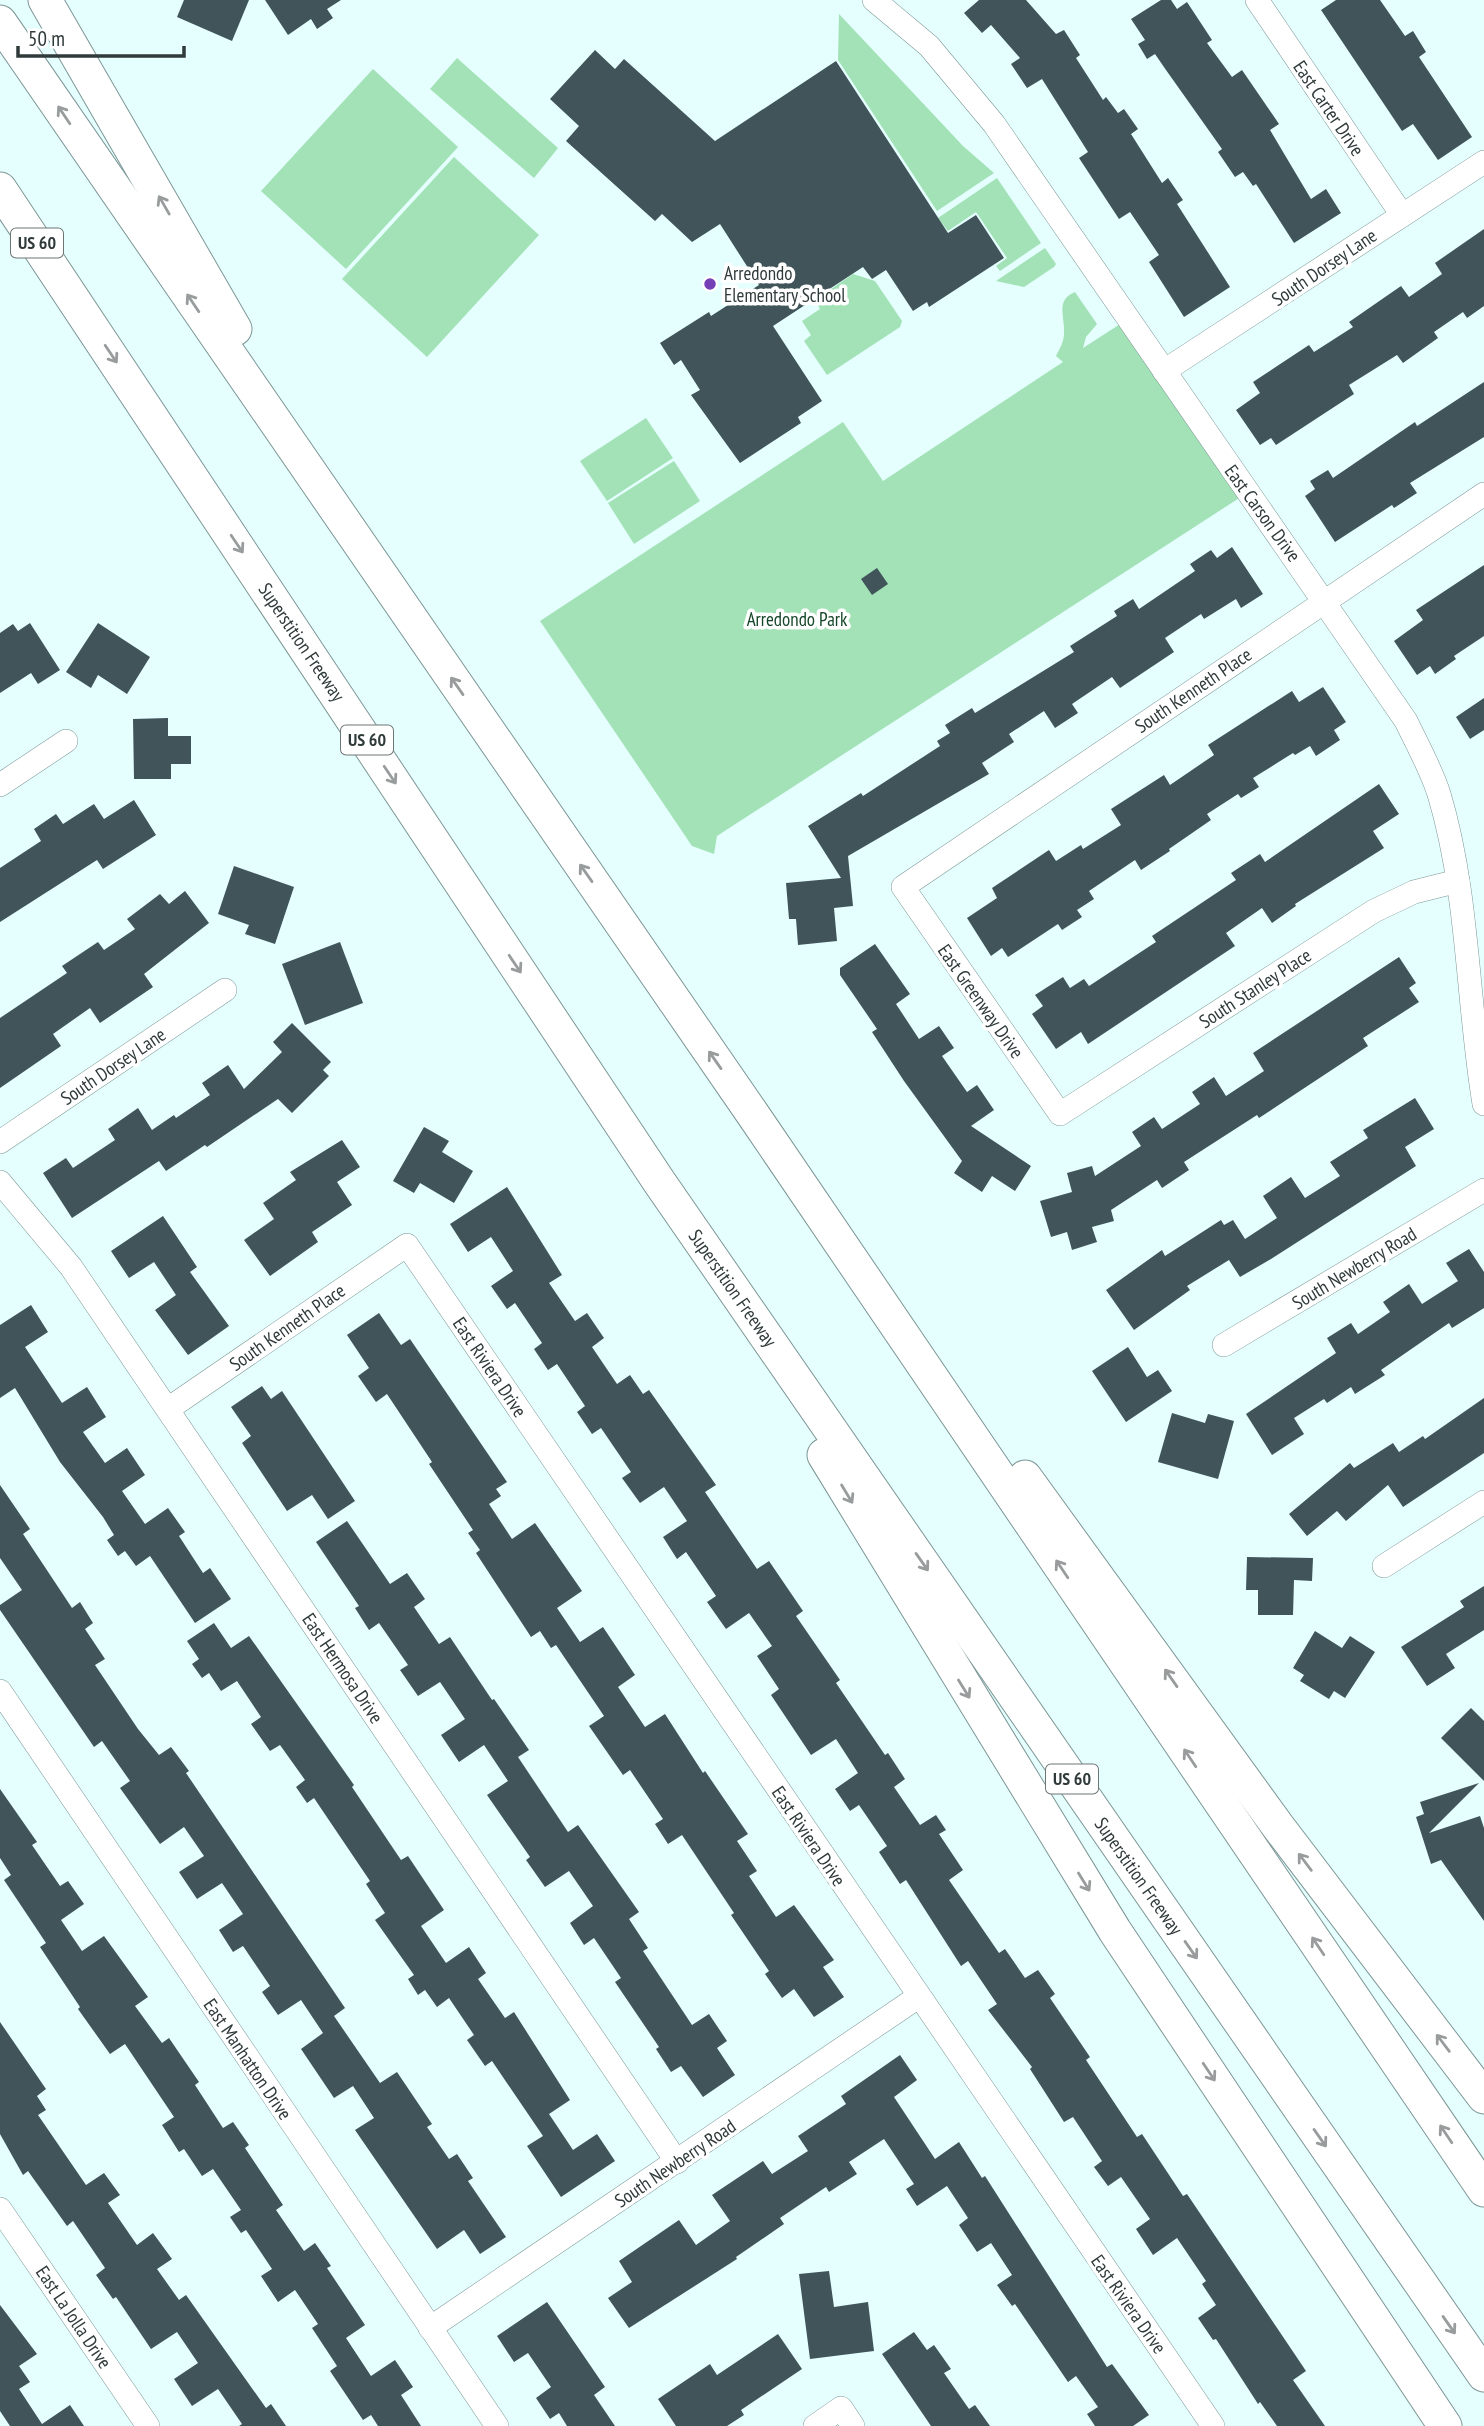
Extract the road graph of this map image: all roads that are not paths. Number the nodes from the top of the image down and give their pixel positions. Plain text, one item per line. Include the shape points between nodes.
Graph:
1 (45, 0) edge
2 (874, 0) edge
3 (1257, 0) edge
4 (0, 22) edge
5 (1484, 162) edge
6 (0, 189) edge
7 (0, 208) edge
8 (1402, 215) junction
9 (74, 298) junction
10 (1164, 372) junction
11 (1484, 494) edge
12 (356, 541) junction
13 (1325, 600) junction
14 (66, 741) dead end
15 (0, 785) edge
16 (1458, 881) junction
17 (903, 887) joint
18 (225, 990) dead end
19 (1479, 1049) edge
20 (1484, 1104) edge
21 (1060, 1114) joint
22 (754, 1116) junction
23 (0, 1142) edge
24 (0, 1182) edge
25 (660, 1183) junction
26 (1484, 1190) edge
27 (407, 1245) joint
28 (1224, 1345) dead end
29 (168, 1409) junction
30 (1484, 1502) edge
31 (1384, 1566) dead end
32 (0, 1691) edge
33 (918, 1997) junction
34 (1484, 2097) edge
35 (677, 2162) junction
36 (1484, 2190) edge
37 (0, 2208) edge
38 (430, 2328) junction
39 (1484, 2375) edge
40 (847, 2417) edge
41 (148, 2426) edge
42 (498, 2426) edge
43 (815, 2426) edge
44 (1213, 2426) edge
45 (1445, 2426) edge

12 -> 1 highway
2 - 10 street, East Carson Drive via 929,46 994,124
3 - 8 street, East Carter Drive
12 -> 4 highway
5 - 8 street, South Dorsey Lane
6 - 9 highway, Superstition Freeway / US 60
7 - 9 highway
8 - 10 street, South Dorsey Lane
9 -> 25 highway, Superstition Freeway / US 60
10 - 13 street, East Carson Drive
11 - 13 street, South Kenneth Place
22 -> 12 highway
13 - 16 street, East Carson Drive via 1406,721 1438,792
13 - 17 street, South Kenneth Place
14 - 15 street
16 - 19 street, East Carson Drive
16 - 21 street, South Stanley Place via 1414,892 1374,911
17 - 21 street, East Greenway Drive
18 - 23 street, South Dorsey Lane
19 - 20 street, East Carson Drive
34 -> 22 highway via 1277,1825 1088,1562
36 -> 22 highway
24 - 29 street, East Hermosa Drive via 71,1267
25 -> 39 highway, Superstition Freeway / US 60
25 -> 45 highway via 1115,1931
26 - 28 street, South Newberry Road
27 - 29 street, South Kenneth Place
27 - 33 street, East Riviera Drive
29 - 35 street, East Hermosa Drive
30 - 31 street
32 - 38 street, East Manhatton Drive
33 - 35 street, South Newberry Road
33 - 44 street, East Riviera Drive
35 - 38 street, South Newberry Road
37 - 41 street, East La Jolla Drive
38 - 42 street, East Manhatton Drive
40 - 43 street

